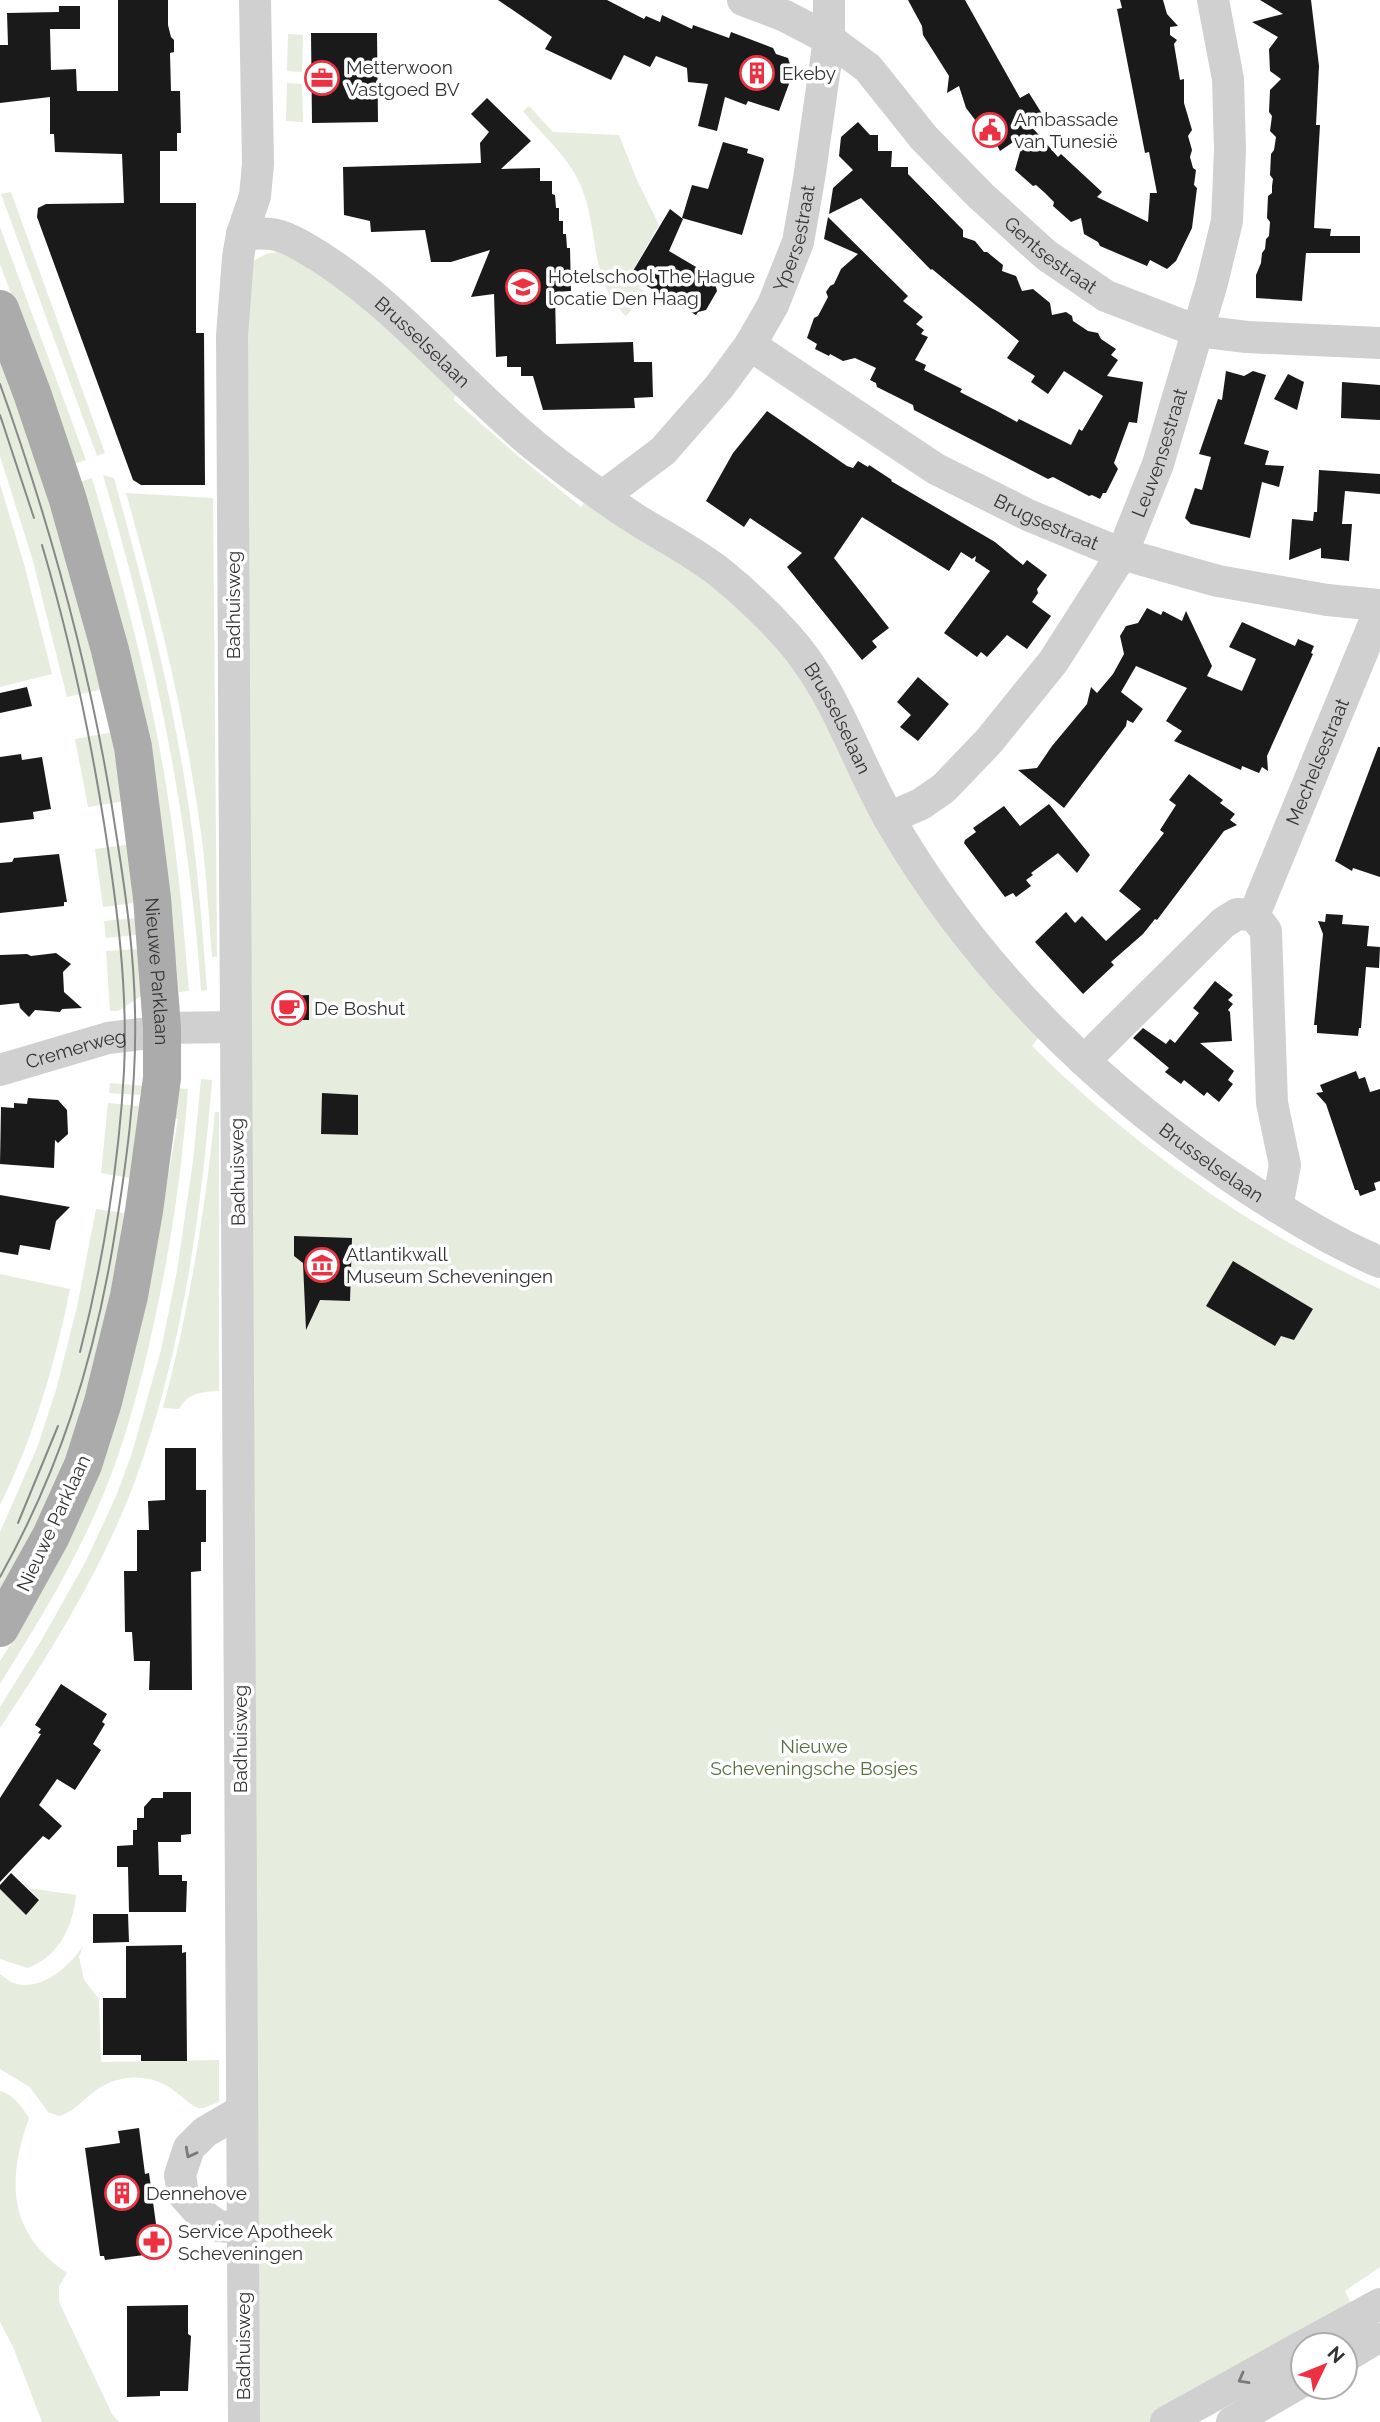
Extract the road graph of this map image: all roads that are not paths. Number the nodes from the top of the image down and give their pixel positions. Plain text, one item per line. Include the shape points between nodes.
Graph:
1 (236, 0) edge
2 (255, 0) edge
3 (743, 0) edge
4 (829, 0) edge
5 (1213, 0) edge
6 (829, 39) junction
7 (242, 234) junction
8 (0, 309) edge
9 (1197, 331) junction
10 (1380, 342) edge
11 (750, 345) junction
12 (603, 496) junction
13 (1122, 554) junction
14 (1380, 607) edge
15 (889, 818) junction
16 (1254, 915) junction
17 (236, 1027) junction
18 (162, 1028) junction
19 (1084, 1061) junction
20 (0, 1070) edge
21 (1277, 1207) junction
22 (1380, 1262) edge
23 (0, 1628) edge
24 (241, 2111) junction
25 (242, 2228) junction
26 (1378, 2311) edge
27 (1336, 2331) edge
28 (1380, 2339) edge
29 (1359, 2348) edge
30 (1289, 2354) edge
31 (1289, 2389) edge
32 (244, 2422) edge
33 (1166, 2422) edge
34 (1232, 2422) edge

1 - 7 street, Badhuisweg
2 - 7 street, Badhuisweg via 258,164 255,196
3 - 6 street, Gentsestraat
4 - 6 street
5 - 9 street, Leuvensestraat via 1228,79 1227,221
6 - 9 street, Gentsestraat via 867,68 934,147 1046,255 1106,296
6 - 11 street, Ypersestraat via 798,242 773,305
7 - 12 street, Brusselselaan via 276,233 358,285 402,320 535,446
7 - 17 street, Badhuisweg via 232,336
8 - 18 main road, Nieuwe Parklaan via 68,500 133,747
9 - 10 street, Gentsestraat
9 - 13 street, Leuvensestraat via 1158,464
11 - 12 street, Ypersestraat via 663,451
11 - 13 street, Brugsestraat via 936,469 1028,515
12 - 15 street, Brusselselaan via 724,576 788,636 831,698
13 - 14 street, Brugsestraat via 1218,581
13 - 15 street, Leuvensestraat via 1053,662 989,741 944,788
14 - 16 street, Mechelsestraat
15 - 19 street, Brusselselaan via 977,948 1042,1022
16 - 19 street via 1237,914 1223,923
16 - 21 street via 1266,931 1272,1103 1285,1166
17 - 18 street, Cremerweg
17 - 24 street, Badhuisweg
18 - 20 street, Cremerweg via 108,1038
18 - 23 main road, Nieuwe Parklaan via 162,1078 144,1211 103,1402 83,1465 51,1536
19 - 21 street, Brusselselaan via 1182,1143
21 - 22 street, Brusselselaan
24 - 25 street, Badhuisweg
24 -> 25 street via 205,2132 189,2148 180,2175 183,2194 200,2213 218,2226
25 - 32 street, Badhuisweg
26 - 27 street
28 - 29 street
30 -> 33 street
31 - 34 street

